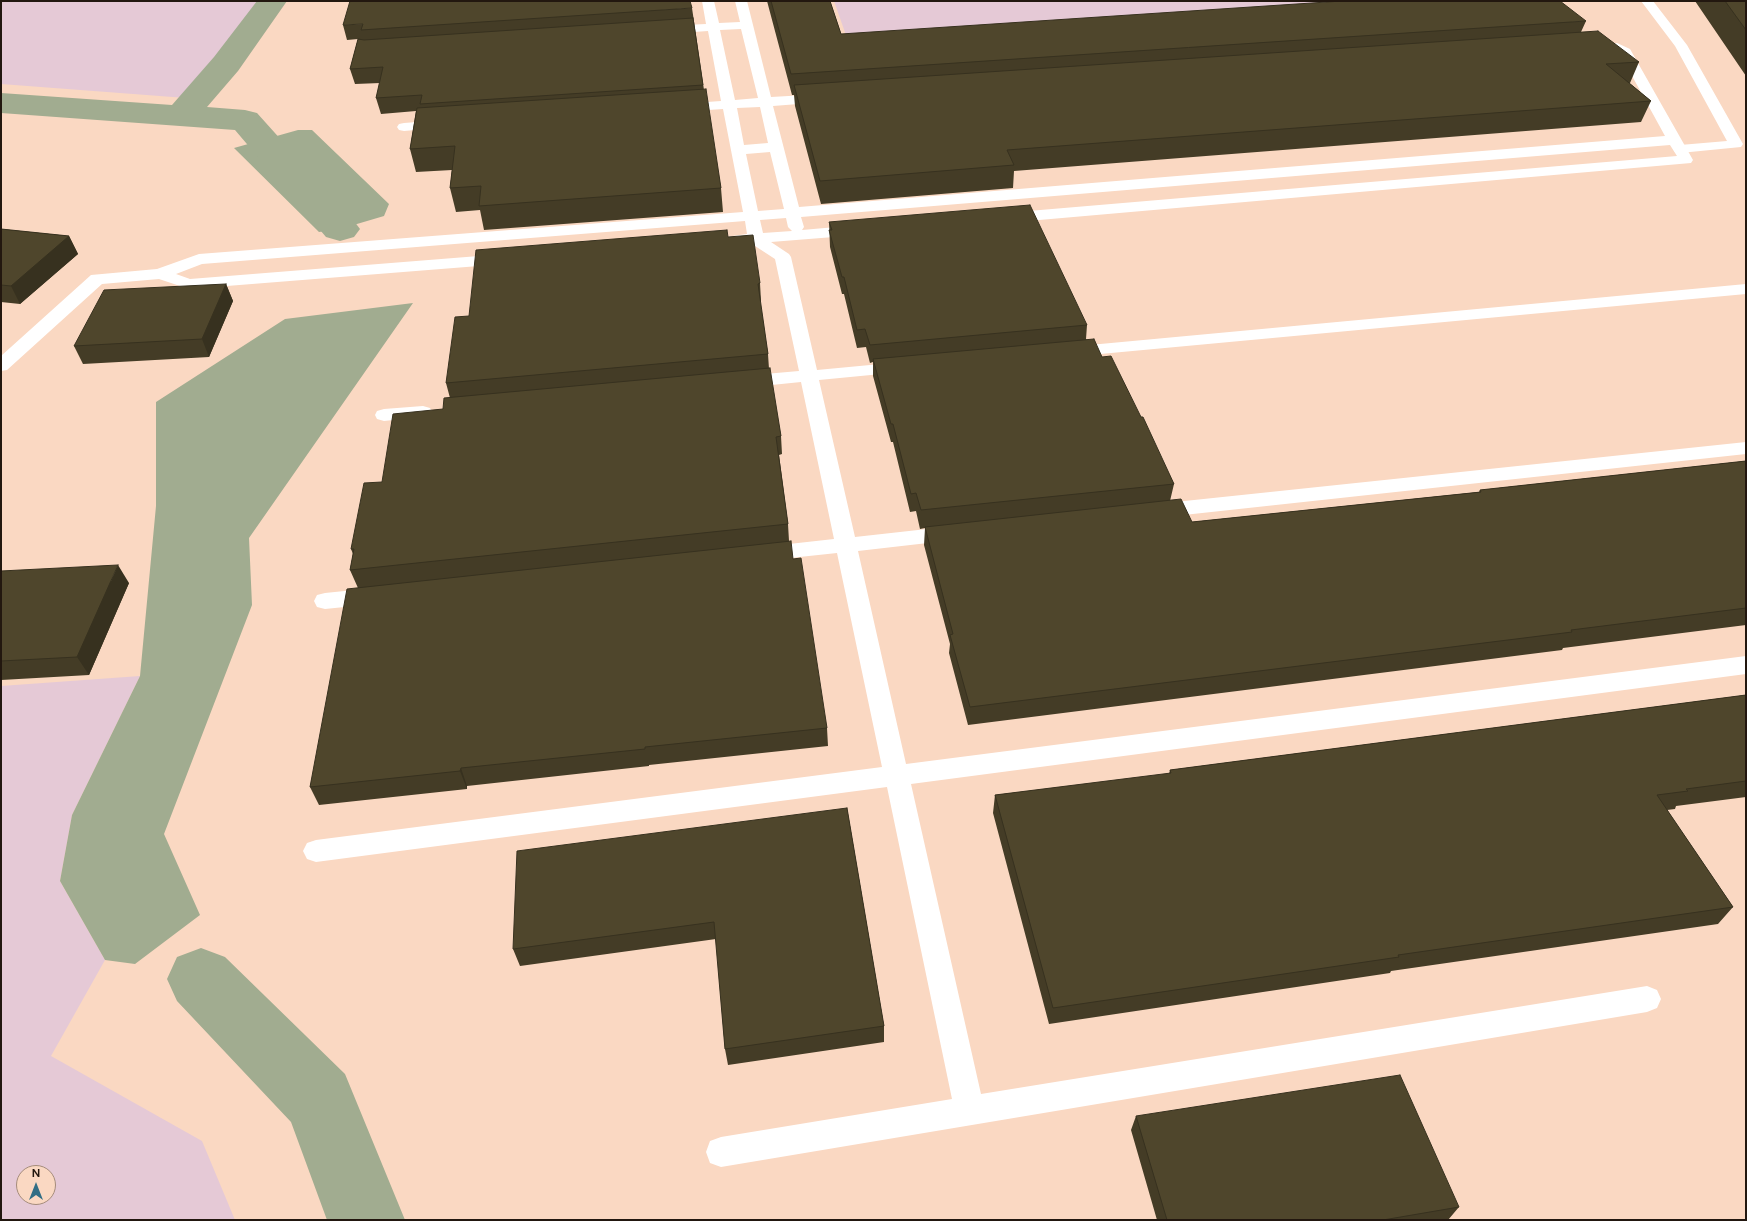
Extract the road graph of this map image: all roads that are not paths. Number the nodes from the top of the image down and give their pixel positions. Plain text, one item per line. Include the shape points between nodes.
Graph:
1 (708, 1) edge
2 (741, 1) edge
3 (1647, 1) edge
4 (747, 25) junction
5 (713, 27) junction
6 (650, 31) edge
7 (1604, 45) edge
8 (738, 62) junction
9 (837, 97) edge
10 (766, 102) junction
11 (729, 104) junction
12 (666, 109) edge
13 (460, 123) edge
14 (404, 127) dead end
15 (1678, 145) junction
16 (776, 147) junction
17 (738, 150) junction
18 (1510, 153) junction
19 (1407, 162) junction
20 (1296, 171) junction
21 (1531, 173) junction
22 (1192, 180) junction
23 (1425, 182) junction
24 (1087, 188) junction
25 (1313, 192) junction
26 (974, 198) junction
27 (1206, 201) junction
28 (1099, 210) junction
29 (792, 212) junction
30 (751, 216) junction
31 (875, 229) edge
32 (798, 235) junction
33 (471, 238) junction
34 (756, 239) junction
35 (711, 242) edge
36 (366, 246) junction
37 (271, 254) junction
38 (783, 257) junction
39 (520, 258) edge
40 (469, 262) junction
41 (361, 270) junction
42 (160, 274) junction
43 (264, 278) junction
44 (1746, 288) edge
45 (1, 342) edge
46 (24, 345) junction
47 (1055, 353) edge
48 (920, 365) edge
49 (1, 366) edge
50 (809, 376) junction
51 (722, 384) edge
52 (439, 410) edge
53 (384, 415) dead end
54 (1746, 448) edge
55 (1138, 513) edge
56 (972, 531) edge
57 (846, 545) junction
58 (743, 556) edge
59 (396, 593) edge
60 (325, 601) dead end
61 (1746, 665) edge
62 (896, 776) junction
63 (316, 851) dead end
64 (1647, 999) dead end
65 (970, 1111) junction
66 (721, 1152) dead end

1 - 5 street
2 - 4 street
3 - 15 lane via 1681,45 1736,144
4 - 5 street
4 - 8 street
5 - 6 street
5 - 8 street
7 - 15 street via 1625,52
8 - 10 street
8 - 11 street
9 - 10 street
10 - 11 street
10 - 16 street
11 - 12 street
11 - 17 street
13 - 14 street
15 - 18 street
15 - 21 street via 1686,160
16 - 17 street
16 - 29 street
17 - 30 street
18 - 19 street
18 - 21 street
19 - 20 street
19 - 23 street
20 - 22 street
20 - 25 street
21 - 23 street
22 - 24 street
22 - 27 street
23 - 25 street
24 - 26 street
24 - 28 street
25 - 27 street
26 - 28 street via 986,217
26 - 29 street
27 - 28 street
29 - 30 street
29 - 32 street
30 - 33 street via 643,232 557,239
30 - 34 street
31 - 32 street
32 - 34 street
32 - 38 street
33 - 36 street
33 - 40 street
34 - 35 street
34 - 38 street
36 - 37 street
36 - 41 street
37 - 42 street via 199,259
37 - 43 street
38 - 50 street
39 - 40 street
40 - 41 street
41 - 43 street
42 - 43 street via 189,284
42 - 46 street via 97,279
44 - 47 street
45 - 46 street
46 - 49 street
48 - 50 street
50 - 51 street
50 - 57 street
52 - 53 street
54 - 55 street
56 - 57 street
57 - 58 street
57 - 62 street
59 - 60 street
61 - 62 street
62 - 63 street
62 - 65 street
64 - 65 street
65 - 66 street

